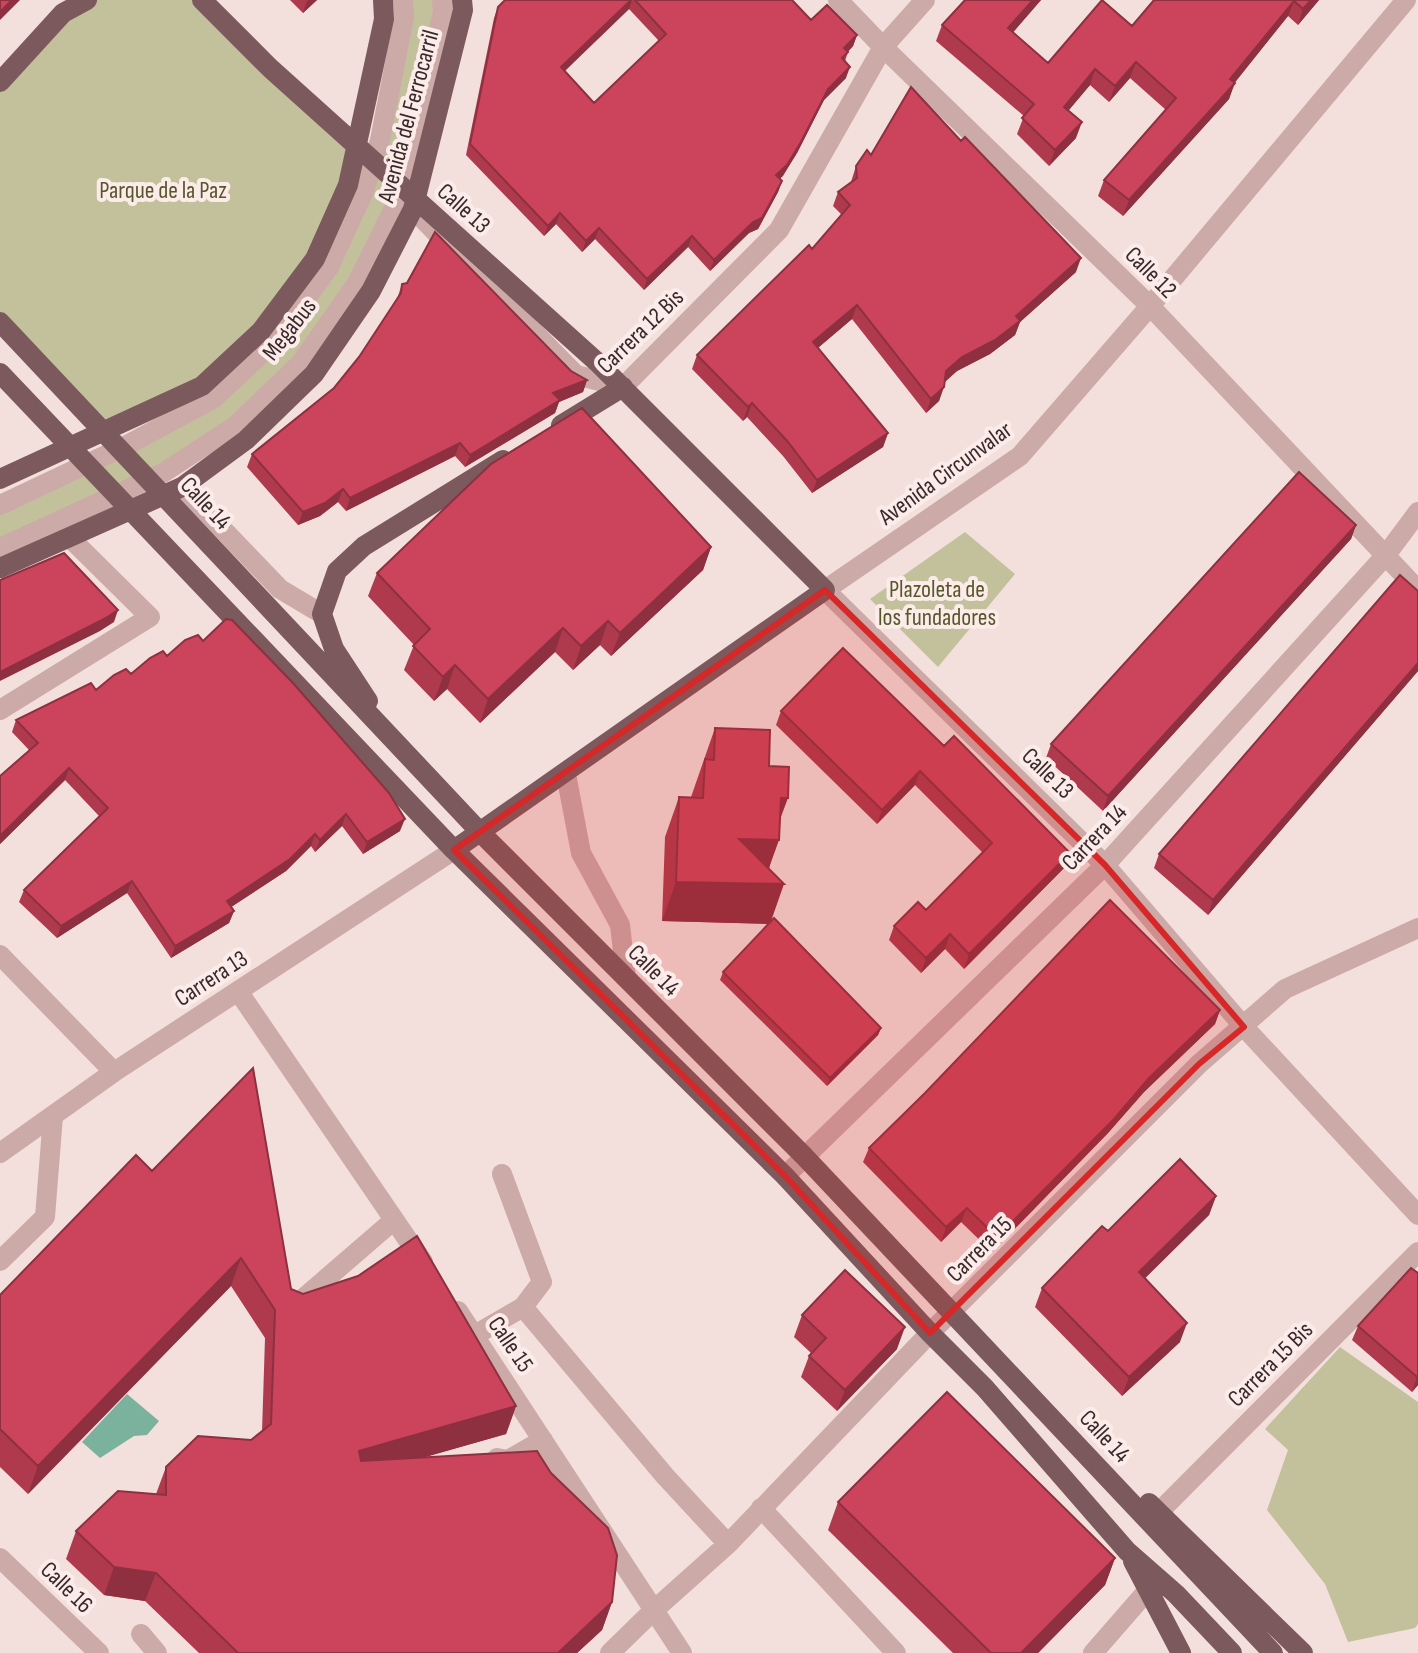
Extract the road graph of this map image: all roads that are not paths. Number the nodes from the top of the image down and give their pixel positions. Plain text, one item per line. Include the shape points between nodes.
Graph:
1 (87, 0) edge
2 (202, 0) edge
3 (383, 0) edge
4 (403, 0) edge
5 (442, 0) edge
6 (838, 0) edge
7 (925, 0) edge
8 (1406, 0) edge
9 (466, 3) edge
10 (883, 47) junction
11 (0, 82) edge
12 (413, 209) junction
13 (1150, 306) junction
14 (0, 322) edge
15 (6, 379) edge
16 (623, 387) junction
17 (541, 437) edge
18 (513, 454) edge
19 (0, 479) edge
20 (182, 487) junction
21 (0, 505) edge
22 (1418, 512) edge
23 (69, 537) junction
24 (0, 548) edge
25 (1386, 555) junction
26 (0, 568) edge
27 (825, 590) junction
28 (1418, 590) edge
29 (322, 614) junction
30 (0, 710) edge
31 (396, 744) junction
32 (566, 774) junction
33 (480, 832) junction
34 (454, 850) junction
35 (1105, 865) junction
36 (1418, 928) edge
37 (0, 955) edge
38 (626, 978) junction
39 (238, 991) junction
40 (1244, 1027) junction
41 (114, 1072) junction
42 (53, 1116) junction
43 (0, 1153) edge
44 (804, 1156) junction
45 (502, 1174) dead end
46 (785, 1176) junction
47 (1418, 1215) edge
48 (394, 1220) junction
49 (1418, 1252) edge
50 (0, 1261) edge
51 (523, 1307) junction
52 (291, 1309) edge
53 (954, 1312) junction
54 (930, 1333) junction
55 (475, 1335) junction
56 (1037, 1401) junction
57 (543, 1440) junction
58 (479, 1456) edge
59 (761, 1508) junction
60 (1159, 1512) junction
61 (728, 1544) junction
62 (1127, 1551) junction
63 (0, 1558) edge
64 (1147, 1591) junction
65 (653, 1611) junction
66 (141, 1634) dead end
67 (99, 1653) edge
68 (157, 1653) edge
69 (610, 1653) edge
70 (682, 1653) edge
71 (896, 1653) edge
72 (1093, 1653) edge
73 (1181, 1653) edge
74 (1232, 1653) edge
75 (1273, 1653) edge
76 (1303, 1653) edge

1 - 11 main road via 63,13
2 - 16 main road, Calle 13 via 270,68
3 - 19 main road, Avenida del Ferrocarril via 384,19 348,185 315,259 261,331 202,386
4 - 21 street, Megabus via 380,140 364,191 329,267 274,342 213,399
5 - 24 street, Megabus via 397,202 357,283 301,363 235,426 163,473
6 - 10 street, Calle 12
7 - 10 street, Carrera 12 Bis
8 - 13 street, Avenida Circunvalar
9 - 12 main road, Avenida del Ferrocarril
10 - 13 street, Calle 12
10 - 16 street, Carrera 12 Bis via 779,230
12 - 16 street, Calle 13 via 576,375
12 - 20 main road, Avenida del Ferrocarril via 371,291 314,374 246,440
13 - 25 street, Calle 12
13 - 27 street, Avenida Circunvalar via 1020,456
14 - 31 main road, Calle 14
15 - 34 main road
16 - 17 main road, Carrera 12 Bis
16 - 27 main road, Calle 13
18 - 29 main road via 364,546 337,571
20 - 23 main road, Avenida del Ferrocarril
20 - 29 street via 280,589
22 - 25 street, Carrera 14
23 - 26 main road, Avenida del Ferrocarril
23 - 30 street via 150,617
25 - 28 street, Calle 12
25 - 35 street, Carrera 14
27 - 32 main road, Avenida Circunvalar
27 - 35 street, Calle 13
29 - 31 main road via 334,649
31 - 33 main road, Calle 14
32 - 33 main road, Avenida Circunvalar
32 - 38 street via 581,853 620,925
33 - 34 main road, Avenida Circunvalar
33 - 38 main road, Calle 14
34 - 39 street, Carrera 13
34 - 46 main road
35 - 40 street, Calle 13
35 - 44 street, Carrera 14
36 - 40 street, Carrera 15 via 1285,989
37 - 41 street
38 - 44 main road, Calle 14
39 - 41 street, Carrera 13
39 - 48 street, Calle 15
40 - 47 street, Calle 13
40 - 53 street, Carrera 15 via 1199,1064
41 - 42 street, Carrera 13
42 - 43 street, Carrera 13
42 - 50 street via 45,1217
44 - 46 street, Carrera 14
44 - 53 main road, Calle 14
45 - 51 street via 542,1282
46 - 54 main road
48 - 52 street
48 - 55 street, Calle 15
49 - 60 street, Carrera 15 Bis
51 - 55 street
51 - 61 street
53 - 54 street, Carrera 15
53 - 56 main road, Calle 14
54 - 59 street, Carrera 15
54 - 62 main road
55 - 57 street, Calle 15
56 - 60 main road
56 - 75 main road, Calle 14
57 - 58 street via 508,1460
57 - 65 street, Calle 15
59 - 61 street, Carrera 15
59 - 71 street
60 - 76 main road
61 - 65 street, Carrera 15
62 - 64 main road
62 - 74 main road
63 - 67 street, Calle 16
64 - 72 street
64 - 73 main road
65 - 69 street, Carrera 15
65 - 70 street, Calle 15
66 - 68 street

